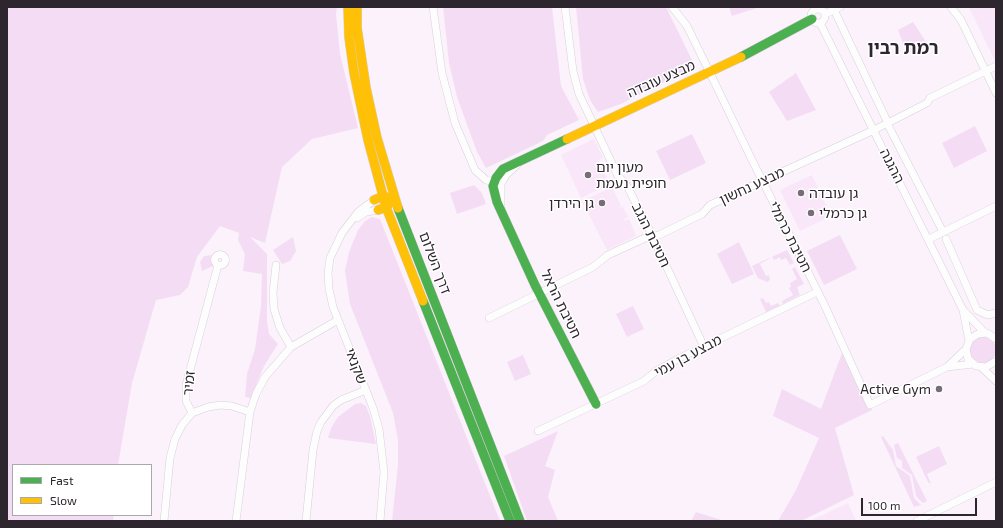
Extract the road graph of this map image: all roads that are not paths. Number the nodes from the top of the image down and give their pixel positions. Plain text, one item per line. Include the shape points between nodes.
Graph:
1 (348, 7) edge
2 (356, 7) edge
3 (434, 7) edge
4 (565, 7) edge
5 (672, 7) edge
6 (840, 7) edge
7 (951, 7) edge
8 (814, 8) edge
9 (825, 14) junction
10 (836, 14) dead end
11 (812, 19) junction
12 (820, 23) junction
13 (996, 66) edge
14 (986, 71) junction
15 (710, 73) junction
16 (996, 92) edge
17 (886, 119) dead end
18 (594, 126) junction
19 (889, 127) dead end
20 (874, 130) junction
21 (762, 181) junction
22 (498, 183) junction
23 (383, 196) junction
24 (394, 199) junction
25 (374, 200) joint
26 (996, 206) edge
27 (382, 209) junction
28 (354, 220) junction
29 (942, 230) dead end
30 (652, 236) junction
31 (929, 239) junction
32 (946, 239) dead end
33 (218, 265) dead end
34 (276, 265) dead end
35 (539, 292) junction
36 (817, 292) junction
37 (963, 310) junction
38 (996, 313) edge
39 (489, 318) dead end
40 (338, 320) junction
41 (985, 333) junction
42 (995, 337) edge
43 (969, 341) junction
44 (292, 346) junction
45 (704, 347) junction
46 (966, 349) junction
47 (996, 361) edge
48 (973, 364) junction
49 (947, 367) junction
50 (981, 367) junction
51 (996, 381) edge
52 (366, 390) junction
53 (596, 404) junction
54 (250, 412) junction
55 (192, 413) junction
56 (538, 431) dead end
57 (996, 482) edge
58 (930, 518) edge
59 (164, 521) edge
60 (236, 521) edge
61 (306, 521) edge
62 (380, 521) edge
63 (510, 521) edge
64 (520, 521) edge
65 (917, 521) edge

1 - 23 street, דרך השלום via 354,73
2 - 24 street, דרך השלום via 366,88
3 - 22 street via 442,73 455,123 474,168 484,179
4 - 18 street, חטיבת הנגב via 576,84
5 - 15 street, חטיבת כרמלי via 687,26
6 - 9 street
7 - 14 street via 961,20
8 - 9 street
8 - 11 street
9 - 12 street via 825,19
10 - 17 street
11 - 12 street via 815,23
11 - 15 street, מבצע עובדה
12 - 20 street, ההגנה
13 - 14 street, מבצע נחשון
14 - 16 street
14 - 20 street, מבצע נחשון via 930,98 927,103
15 - 18 street, מבצע עובדה
15 - 21 street, חטיבת כרמלי
18 - 22 street, מבצע עובדה via 503,169
18 - 30 street, חטיבת הנגב via 618,176 626,184
19 - 29 street
20 - 21 street, מבצע נחשון
20 - 31 street, ההגנה
21 - 30 street, מבצע נחשון via 710,205 702,214
21 - 36 street, חטיבת כרמלי
22 - 35 street, חטיבת הראל via 495,196
23 - 24 street
23 - 25 street
23 - 27 street, דרך השלום
24 - 27 street
24 - 64 street, דרך השלום
25 - 28 street, שקנאי via 358,212
26 - 31 street
27 - 28 street, שקנאי via 366,212
27 - 63 street, דרך השלום
28 - 40 street, שקנאי via 342,233 330,258 329,289
30 - 35 street, מבצע נחשון via 608,255 594,267
30 - 45 street, חטיבת הנגב
31 - 37 street, ההגנה
32 - 38 street via 977,310 988,315
33 - 55 street, זמיר via 186,384 186,401
34 - 44 street via 274,309 280,328
35 - 39 street, מבצע נחשון
35 - 53 street, חטיבת הראל
36 - 45 street, מבצע בן עמי
36 - 49 street, חטיבת כרמלי via 870,405
37 - 41 street, ההגנה
37 - 43 street, ההגנה
40 - 44 street
40 - 52 street, שקנאי
41 - 42 street
41 - 43 street via 974,336
43 - 46 street
44 - 54 street via 265,377
45 - 53 street, מבצע בן עמי via 656,371 644,381
46 - 48 street via 968,359
46 - 49 street
47 - 50 street
48 - 49 street
48 - 50 street
50 - 51 street
52 - 61 street via 341,400 321,422 313,450
52 - 62 street, שקנאי via 376,418 382,450 384,483
53 - 56 street, מבצע בן עמי
54 - 55 street via 220,404
54 - 60 street
55 - 59 street, זמיר via 175,439 170,458
57 - 58 street
58 - 65 street

